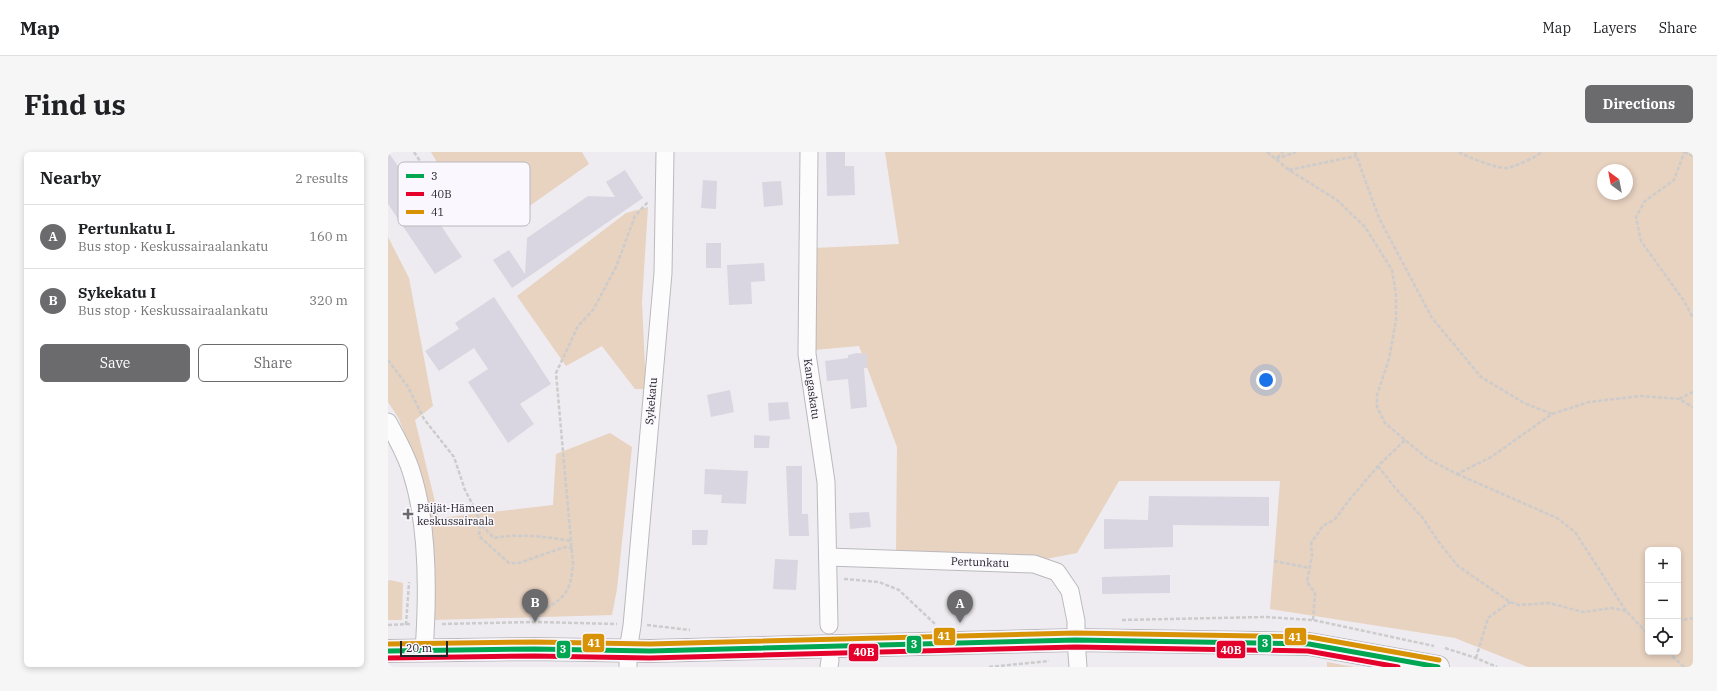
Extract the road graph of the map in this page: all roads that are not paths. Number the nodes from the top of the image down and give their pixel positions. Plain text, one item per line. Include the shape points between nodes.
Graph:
1 (665, 152) edge
2 (809, 152) edge
3 (388, 422) edge
4 (828, 557) junction
5 (829, 625) dead end
6 (1076, 640) junction
7 (424, 650) junction
8 (388, 651) edge
9 (628, 658) edge
10 (1078, 667) edge
11 (1438, 667) edge

1 - 9 street, Sykekatu via 663,273
2 - 4 street, Kangaskatu via 807,354 826,482
3 - 7 street via 413,475 421,516 426,589
4 - 5 street, Kangaskatu
4 - 6 street, Pertunkatu via 1034,564 1057,572 1070,591 1076,621
6 - 9 street via 650,651
6 - 10 street, Pertunkatu
6 - 11 street via 1309,644
7 - 8 street
7 - 9 street

